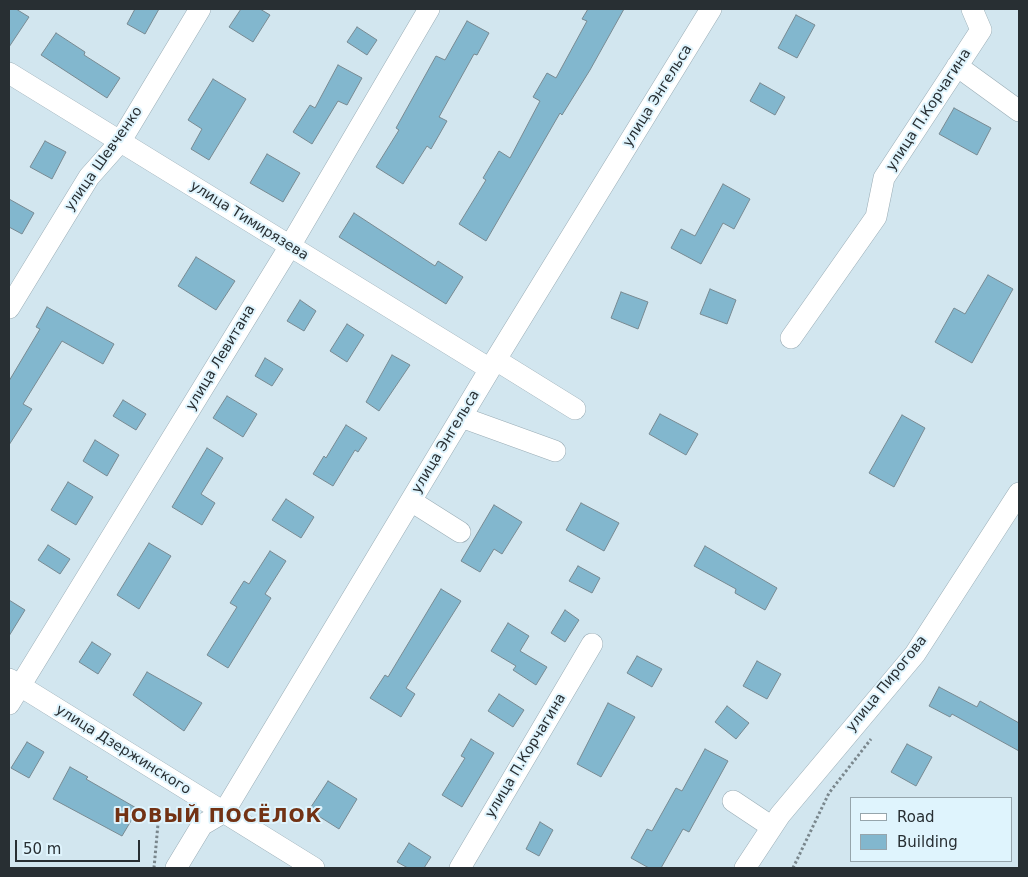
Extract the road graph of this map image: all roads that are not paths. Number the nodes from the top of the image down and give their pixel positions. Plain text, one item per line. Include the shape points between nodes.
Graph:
1 (200, 9) edge
2 (429, 9) edge
3 (711, 9) edge
4 (972, 9) edge
5 (957, 66) junction
6 (9, 73) edge
7 (1019, 111) edge
8 (120, 142) junction
9 (290, 246) junction
10 (9, 308) edge
11 (791, 338) dead end
12 (493, 365) junction
13 (575, 409) dead end
14 (461, 417) junction
15 (555, 451) dead end
16 (1019, 493) edge
17 (411, 501) junction
18 (460, 532) dead end
19 (592, 644) dead end
20 (15, 682) edge
21 (9, 704) edge
22 (733, 801) dead end
23 (224, 812) junction
24 (772, 828) junction
25 (176, 868) edge
26 (314, 868) edge
27 (460, 868) edge
28 (745, 868) edge

1 - 8 street, улица Шевченко
2 - 9 street, улица Левитана
3 - 12 street, улица Энгельса
4 - 5 street, улица П.Корчагина via 981,30
5 - 7 street
5 - 11 street, улица П.Корчагина via 884,178 876,217
6 - 8 street, улица Тимирязева
8 - 9 street, улица Тимирязева
8 - 10 street, улица Шевченко via 89,177
9 - 12 street, улица Тимирязева
9 - 20 street, улица Левитана
12 - 13 street, улица Тимирязева
12 - 14 street, улица Энгельса
14 - 15 street
14 - 17 street, улица Энгельса
16 - 24 street, улица Пирогова via 915,654
17 - 18 street
17 - 23 street, улица Энгельса
19 - 27 street, улица П.Корчагина
20 - 21 street, улица Левитана
20 - 23 street, улица Дзержинского
22 - 24 street
23 - 25 street, улица Энгельса via 202,825
23 - 26 street, улица Дзержинского
24 - 28 street, улица Пирогова

